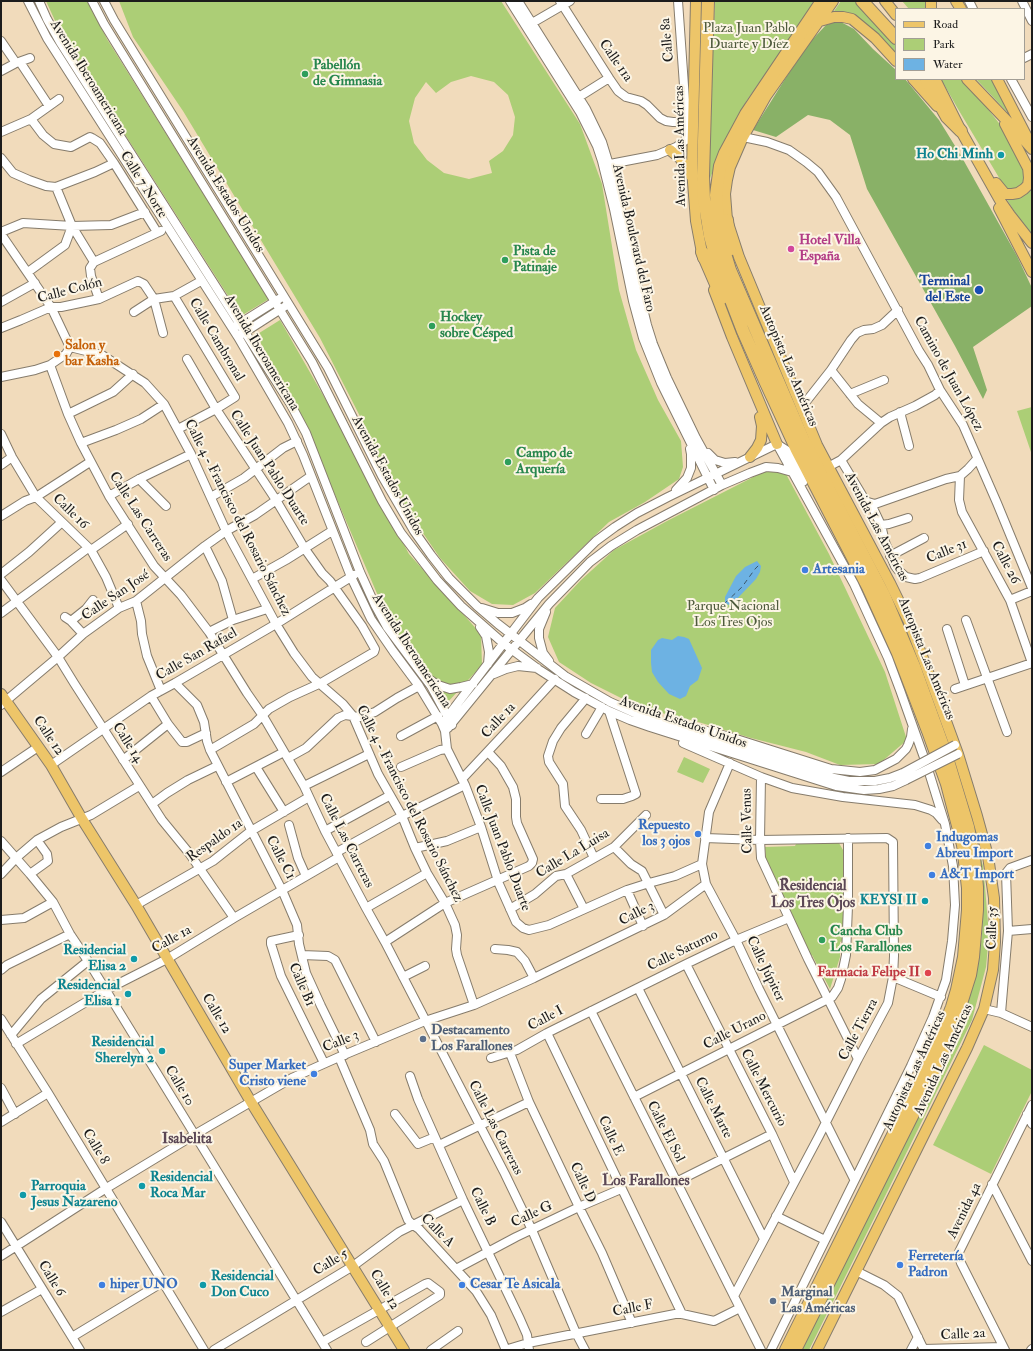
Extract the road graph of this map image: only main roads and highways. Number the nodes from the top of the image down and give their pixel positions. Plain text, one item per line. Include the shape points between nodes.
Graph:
1 (696, 1) edge
2 (708, 1) edge
3 (822, 1) edge
4 (833, 1) edge
5 (862, 1) edge
6 (885, 1) edge
7 (895, 14) edge
8 (820, 21) junction
9 (895, 37) edge
10 (895, 59) edge
11 (914, 80) edge
12 (927, 80) edge
13 (936, 80) edge
14 (968, 80) edge
15 (998, 80) edge
16 (985, 98) junction
17 (947, 117) junction
18 (961, 131) junction
19 (969, 144) junction
20 (1032, 146) edge
21 (1032, 149) edge
22 (670, 150) road end
23 (1028, 167) junction
24 (982, 169) junction
25 (1032, 178) edge
26 (693, 180) junction
27 (726, 220) junction
28 (1032, 243) edge
29 (702, 252) junction
30 (1032, 272) edge
31 (762, 376) junction
32 (751, 384) junction
33 (803, 439) junction
34 (777, 444) road end
35 (750, 457) road end
36 (3, 700) edge
37 (404, 1350) edge
38 (786, 1350) edge
39 (796, 1350) edge
40 (817, 1350) edge

1 - 26 main road, Avenida Las Américas via 689,140
2 - 31 highway, Autopista Las Américas via 704,199 719,269
3 - 33 highway, Autopista Las Américas via 746,114 720,166 716,195 719,234 730,270
4 - 8 main road, Avenida Las Américas
5 - 9 highway
6 - 7 main road
8 - 10 main road via 834,17 852,19
8 - 27 main road, Avenida Las Américas via 766,96 743,136 727,180
11 - 17 main road
12 - 17 highway
13 - 18 main road
14 - 16 main road
15 - 20 main road
16 - 21 main road
16 - 23 main road via 1008,128
17 - 18 highway
18 - 19 main road
19 - 23 main road via 1005,194 1012,194 1028,185
19 - 24 main road
22 - 26 main road via 680,158
23 - 25 main road
24 - 28 main road via 1010,215
24 - 30 main road via 1000,211
26 - 29 main road, Avenida Las Américas via 696,221
27 - 33 highway via 733,256 784,382
27 - 40 main road, Avenida Las Américas via 801,408 828,467 890,583 915,638 956,749 977,816 993,887 994,957 984,1009
29 - 31 highway
29 - 32 main road, Avenida Las Américas via 711,283
31 - 38 highway, Autopista Las Américas via 868,587 898,653 947,784 963,845 968,888 964,957 952,1007 909,1103
32 - 34 main road, Avenida Las Américas
32 - 35 main road via 762,426 761,440
33 - 39 highway, Autopista Las Américas via 884,596 914,666 956,783 969,832 975,862 977,910 971,969 953,1029
36 - 37 main road, Calle 12 via 51,765 251,1102

